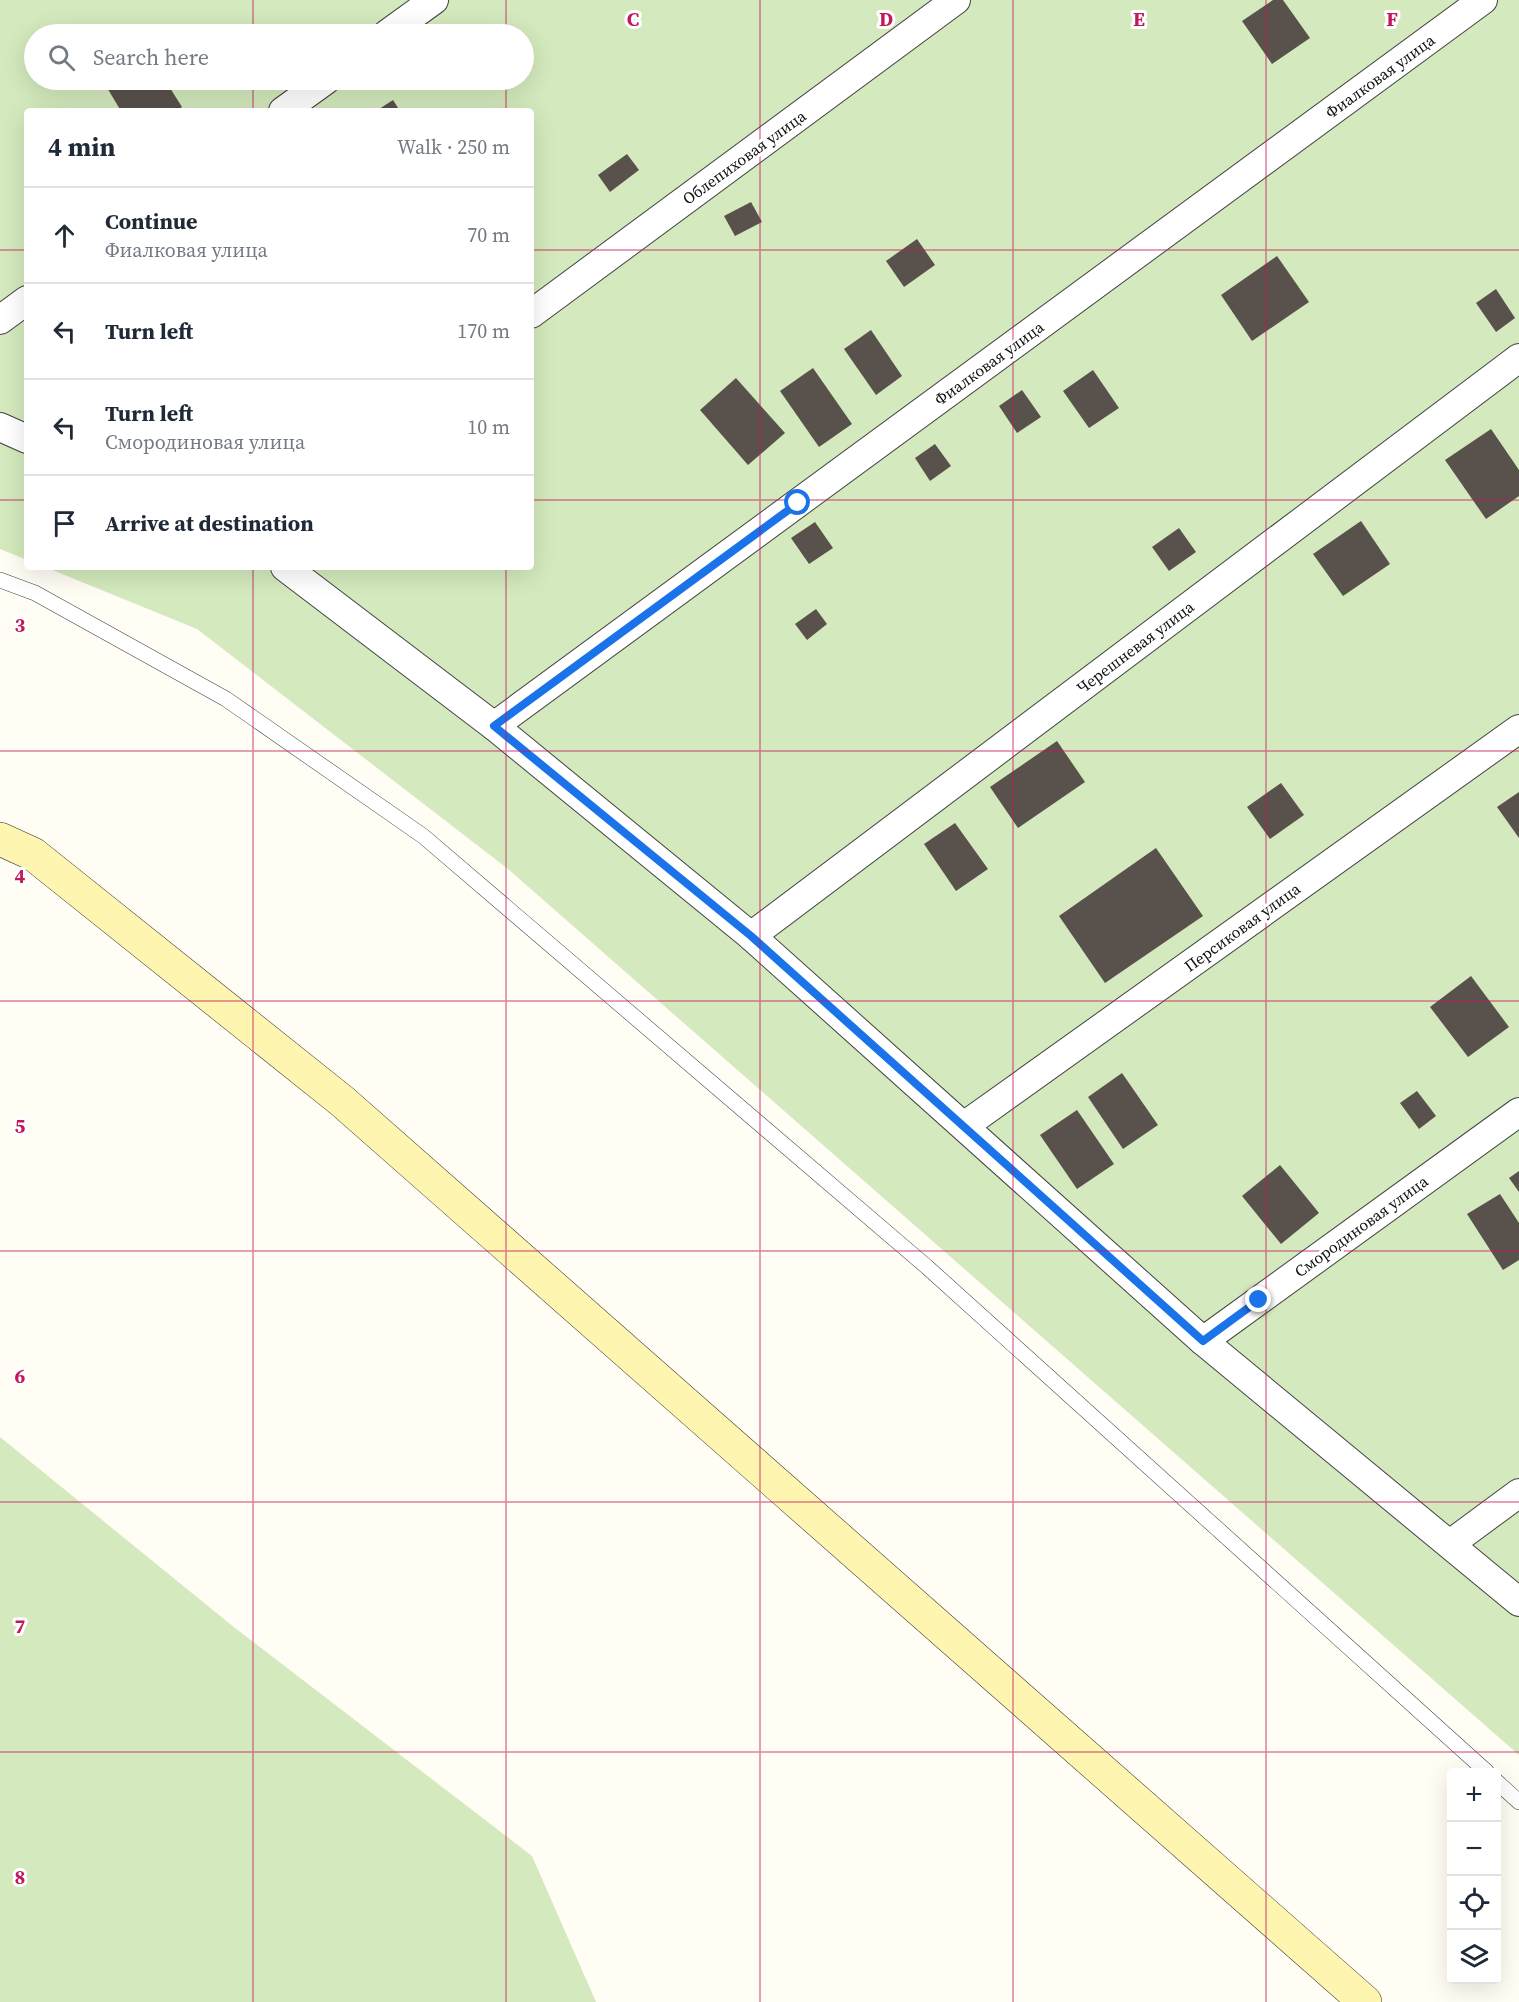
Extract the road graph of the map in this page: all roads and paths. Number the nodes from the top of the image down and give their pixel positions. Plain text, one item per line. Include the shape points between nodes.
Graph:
1 (434, 0) edge
2 (956, 0) edge
3 (1483, 0) edge
4 (401, 24) edge
5 (312, 90) edge
6 (287, 108) edge
7 (24, 302) edge
8 (534, 312) edge
9 (0, 320) edge
10 (1519, 358) edge
11 (0, 427) edge
12 (24, 438) edge
13 (289, 570) edge
14 (0, 580) edge
15 (494, 726) junction
16 (1519, 729) edge
17 (0, 839) edge
18 (751, 936) junction
19 (1519, 1112) edge
20 (964, 1126) junction
21 (1203, 1341) junction
22 (1519, 1493) edge
23 (1450, 1544) junction
24 (1519, 1602) edge
25 (1481, 1768) edge
26 (1501, 1785) edge
27 (1519, 1802) edge
28 (1365, 2002) edge

1 - 4 street
2 - 8 street, Облепиховая улица
3 - 15 street, Фиалковая улица
5 - 6 street
7 - 9 street
10 - 18 street, Черешневая улица
11 - 12 street
13 - 15 street
14 - 25 lane via 35,593 226,699 423,836 927,1267
15 - 18 street
16 - 20 street, Персиковая улица
17 - 28 street via 33,854 342,1101
18 - 20 street
19 - 21 street, Смородиновая улица
20 - 21 street
21 - 23 street
22 - 23 street
23 - 24 street
26 - 27 lane

